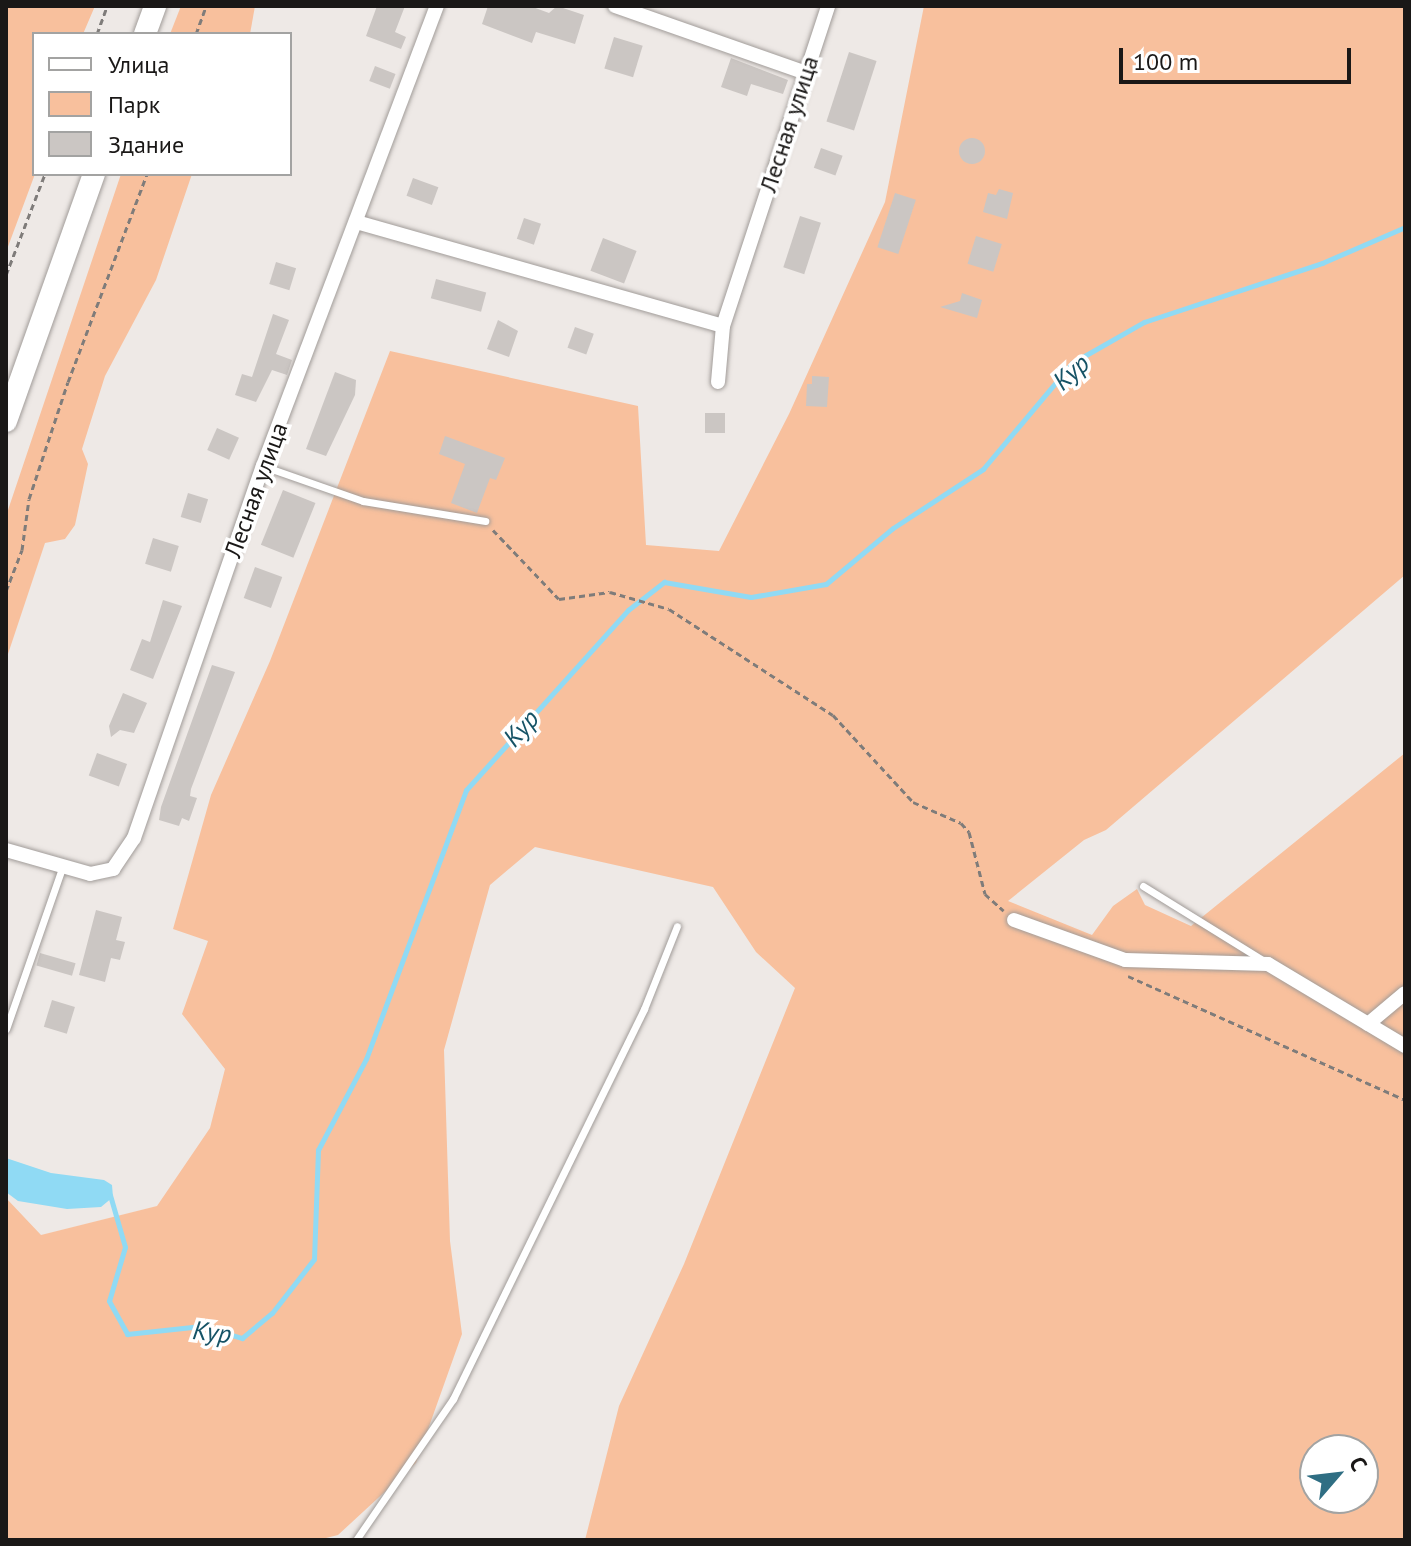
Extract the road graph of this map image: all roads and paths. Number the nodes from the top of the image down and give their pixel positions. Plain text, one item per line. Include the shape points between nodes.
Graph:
1 (107, 6) edge
2 (155, 6) edge
3 (206, 6) edge
4 (437, 6) edge
5 (615, 6) edge
6 (828, 6) edge
7 (98, 32) edge
8 (146, 32) edge
9 (197, 32) edge
10 (806, 73) junction
11 (44, 176) edge
12 (93, 176) edge
13 (146, 176) edge
14 (356, 222) junction
15 (6, 275) edge
16 (723, 326) junction
17 (718, 382) dead end
18 (6, 421) edge
19 (263, 466) junction
20 (485, 521) joint
21 (6, 591) edge
22 (6, 850) edge
23 (63, 865) junction
24 (1143, 886) dead end
25 (1014, 920) joint
26 (677, 926) dead end
27 (1268, 964) junction
28 (1127, 976) dead end
29 (1405, 993) edge
30 (1368, 1024) junction
31 (6, 1029) edge
32 (1405, 1046) edge
33 (1405, 1100) edge
34 (356, 1540) edge

1 - 7 path
2 - 8 main road
3 - 9 path
4 - 14 street, Лесная улица
5 - 10 street
6 - 10 street, Лесная улица
10 - 16 street, Лесная улица
11 - 15 path
12 - 18 main road
13 - 21 path via 68,382 29,499 22,550
14 - 16 street
14 - 19 street, Лесная улица
16 - 17 street, Лесная улица
19 - 20 lane via 363,501
19 - 23 street, Лесная улица via 134,838 113,869 90,874
20 - 25 path via 559,599 610,592 669,609 833,715 913,802 969,832 985,894
22 - 23 street, Лесная улица
23 - 31 lane
24 - 27 lane
25 - 27 street via 1125,960
26 - 34 lane via 644,1009 453,1399
27 - 30 street
28 - 33 path
29 - 30 street
30 - 32 street

